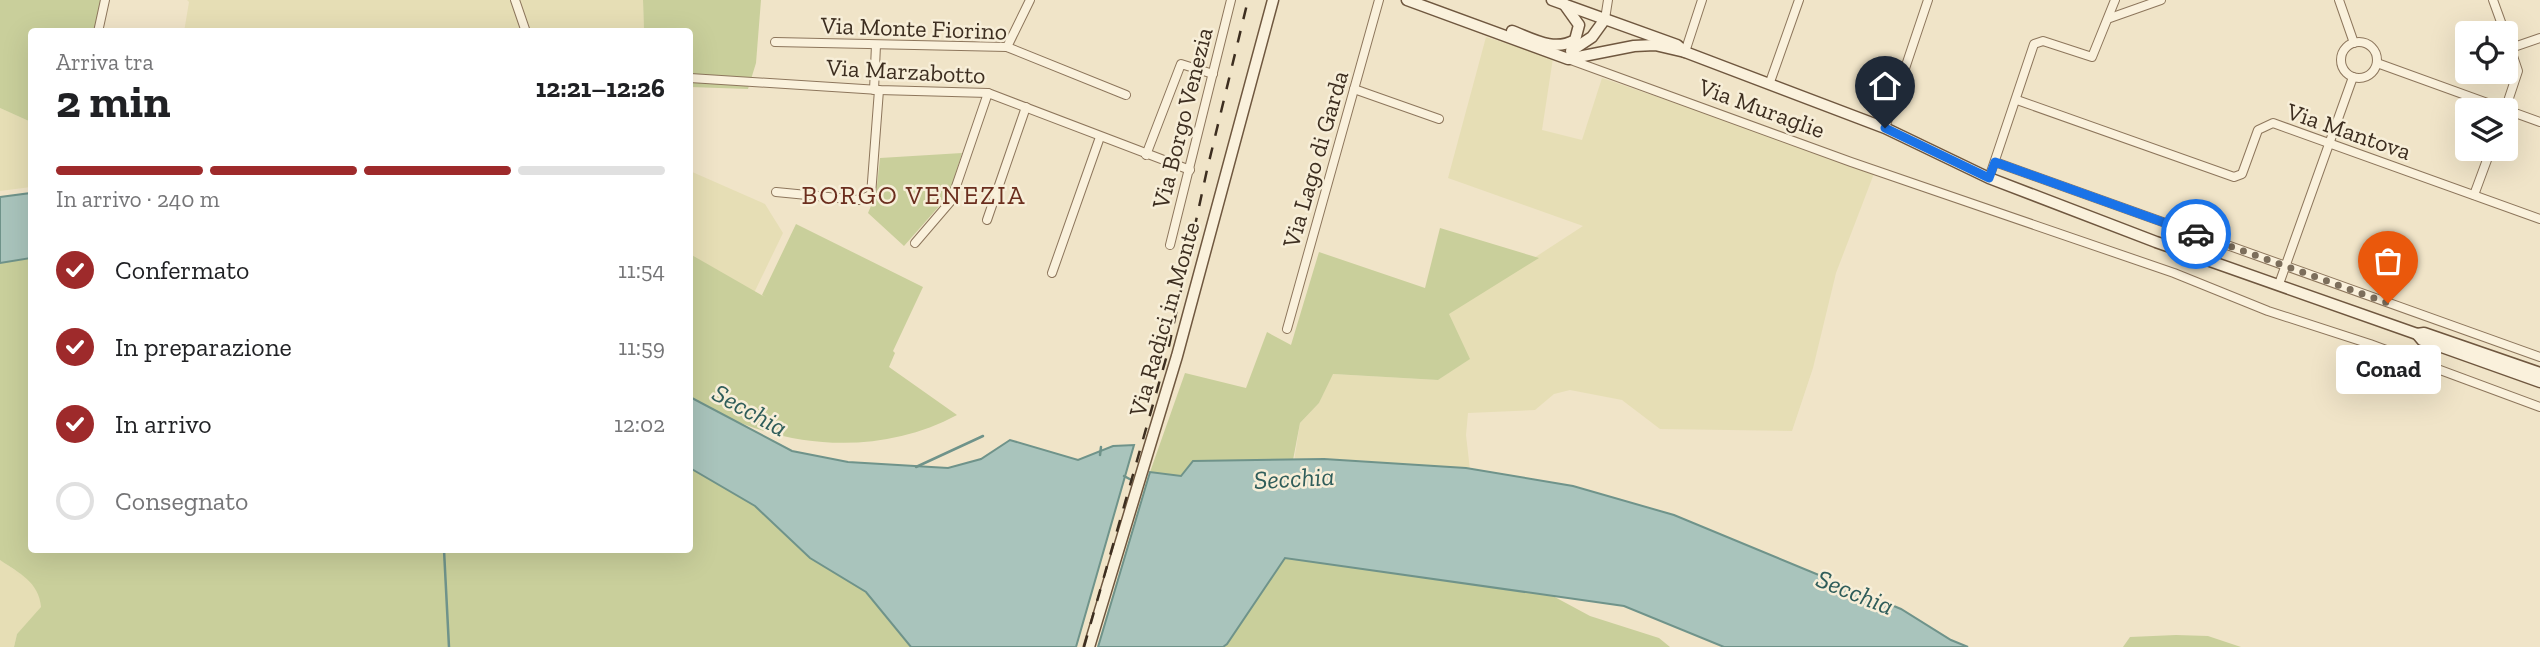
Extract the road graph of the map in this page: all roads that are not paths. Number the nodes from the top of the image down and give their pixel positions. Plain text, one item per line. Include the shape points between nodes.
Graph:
1 (105, 0) edge
2 (515, 0) edge
3 (1030, 0) edge
4 (1231, 0) edge
5 (1379, 0) edge
6 (1407, 0) edge
7 (1552, 0) edge
8 (1608, 0) edge
9 (1702, 0) edge
10 (1799, 0) edge
11 (1928, 0) edge
12 (2115, 0) edge
13 (2161, 0) edge
14 (2339, 0) edge
15 (2493, 0) edge
16 (1275, 1) edge
17 (1564, 4) junction
18 (1438, 6) edge
19 (2110, 18) junction
20 (1605, 19) junction
21 (2501, 21) edge
22 (1479, 25) junction
23 (99, 28) edge
24 (525, 28) edge
25 (2540, 38) edge
26 (1518, 40) junction
27 (775, 42) dead end
28 (2354, 43) junction
29 (876, 45) junction
30 (2518, 46) edge
31 (1007, 47) junction
32 (1685, 52) junction
33 (1567, 59) junction
34 (2377, 62) junction
35 (1213, 74) junction
36 (2353, 77) junction
37 (693, 78) edge
38 (1770, 82) junction
39 (1354, 89) junction
40 (876, 90) junction
41 (988, 93) junction
42 (1126, 95) dead end
43 (2473, 98) edge
44 (2017, 100) junction
45 (1026, 107) junction
46 (2518, 114) edge
47 (1439, 119) dead end
48 (2540, 122) edge
49 (1885, 128) junction
50 (1100, 137) junction
51 (2330, 144) junction
52 (1146, 155) junction
53 (2487, 161) edge
54 (1995, 162) junction
55 (1190, 170) junction
56 (1989, 178) junction
57 (776, 192) dead end
58 (2474, 195) junction
59 (2540, 219) edge
60 (987, 220) dead end
61 (915, 243) dead end
62 (1170, 244) dead end
63 (2285, 266) junction
64 (1052, 273) dead end
65 (2278, 284) junction
66 (1287, 329) dead end
67 (2417, 334) junction
68 (2540, 357) edge
69 (2540, 373) edge
70 (2540, 382) edge
71 (2540, 407) edge
72 (1090, 647) edge

1 - 23 street
2 - 24 street
3 - 31 street
4 - 35 street, Via Borgo Venezia
5 - 39 street, Via Lago di Garda
6 - 18 main road, Via Muraglie
7 - 17 main road
8 - 20 street
9 - 32 street
10 - 38 street
11 - 49 street
12 - 19 street
13 - 19 street
14 - 28 street
15 - 21 street
16 - 72 main road, Via Radici in Monte via 1177,356
17 - 20 main road
17 - 22 main road via 1578,25 1575,40 1565,46 1556,47 1488,23
18 - 22 main road, Via Muraglie
19 - 44 street via 2092,57 2043,41 2034,44
20 - 26 main road via 1592,37 1570,51
20 - 32 main road
22 - 26 main road, Via Muraglie
25 - 30 street
26 - 33 main road, Via Muraglie
27 - 29 street, Via Monte Fiorino
28 - 34 street via 2371,46
28 - 36 street via 2341,58 2343,68
29 - 31 street, Via Monte Fiorino
29 - 40 street
31 - 42 street, Via Monte Fiorino
32 - 33 main road via 1634,46
32 - 38 main road
33 - 71 street, Via Muraglie
34 - 36 street via 2369,75
34 - 43 street
35 - 52 street via 1181,64
35 - 55 street, Via Borgo Venezia
36 - 51 street
37 - 40 street, Via Marzabotto
38 - 49 main road
39 - 47 street
39 - 66 street, Via Lago di Garda
40 - 41 street, Via Marzabotto
40 - 57 street via 871,195 859,200
41 - 45 street, Via Marzabotto
41 - 61 street via 951,201
44 - 51 street, Via Mantova via 2234,177 2242,174 2258,130 2265,124
44 - 54 street
45 - 50 street, Via Marzabotto
45 - 60 street
46 - 48 street
49 - 56 main road
50 - 52 street, Via Marzabotto
50 - 64 street
51 - 58 street, Via Mantova
51 - 63 street
52 - 55 street, Via Marzabotto
53 - 58 street
54 - 56 street
54 - 63 street
55 - 62 street, Via Borgo Venezia
56 - 65 main road
58 - 59 street, Via Mantova
63 - 65 street
63 - 68 street
65 - 67 main road
67 - 69 main road
67 - 70 main road via 2422,340

